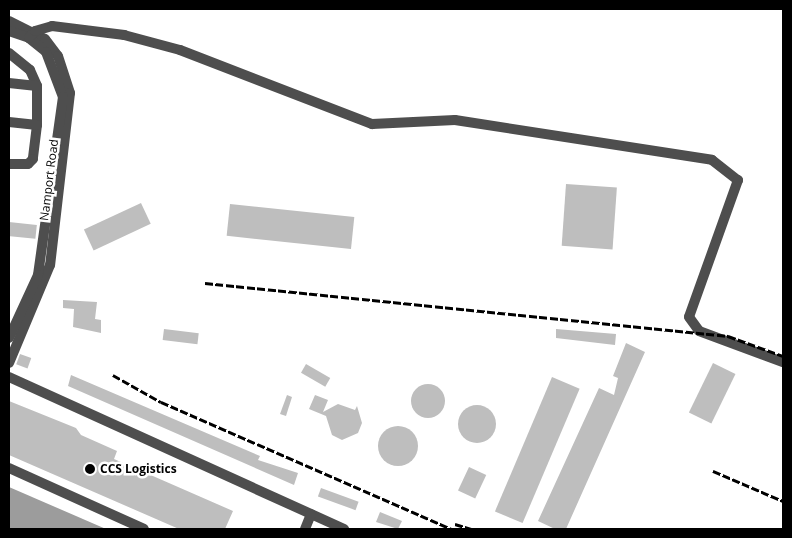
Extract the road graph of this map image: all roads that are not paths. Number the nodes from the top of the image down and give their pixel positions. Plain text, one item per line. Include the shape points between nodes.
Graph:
1 (9, 21) edge
2 (9, 31) edge
3 (32, 34) junction
4 (9, 53) edge
5 (9, 83) edge
6 (37, 86) junction
7 (9, 122) edge
8 (37, 125) junction
9 (9, 164) edge
10 (9, 338) edge
11 (783, 362) edge
12 (9, 363) edge
13 (9, 377) edge
14 (9, 468) edge
15 (311, 514) junction
16 (144, 529) edge
17 (304, 529) edge
18 (344, 529) edge

1 - 3 street, Namport Road
2 - 3 street
3 - 10 street via 46,52 63,97 38,275
3 - 11 street via 52,26 124,35 180,50 372,124 455,120 712,160 738,180 689,317 699,331
3 - 12 street, Namport Road via 58,56 64,71 70,93 67,138 50,265
4 - 6 street via 30,70
5 - 6 street
6 - 8 street
7 - 8 street
8 - 9 street via 33,158 28,164
13 - 15 street
14 - 16 street
15 - 17 street
15 - 18 street

